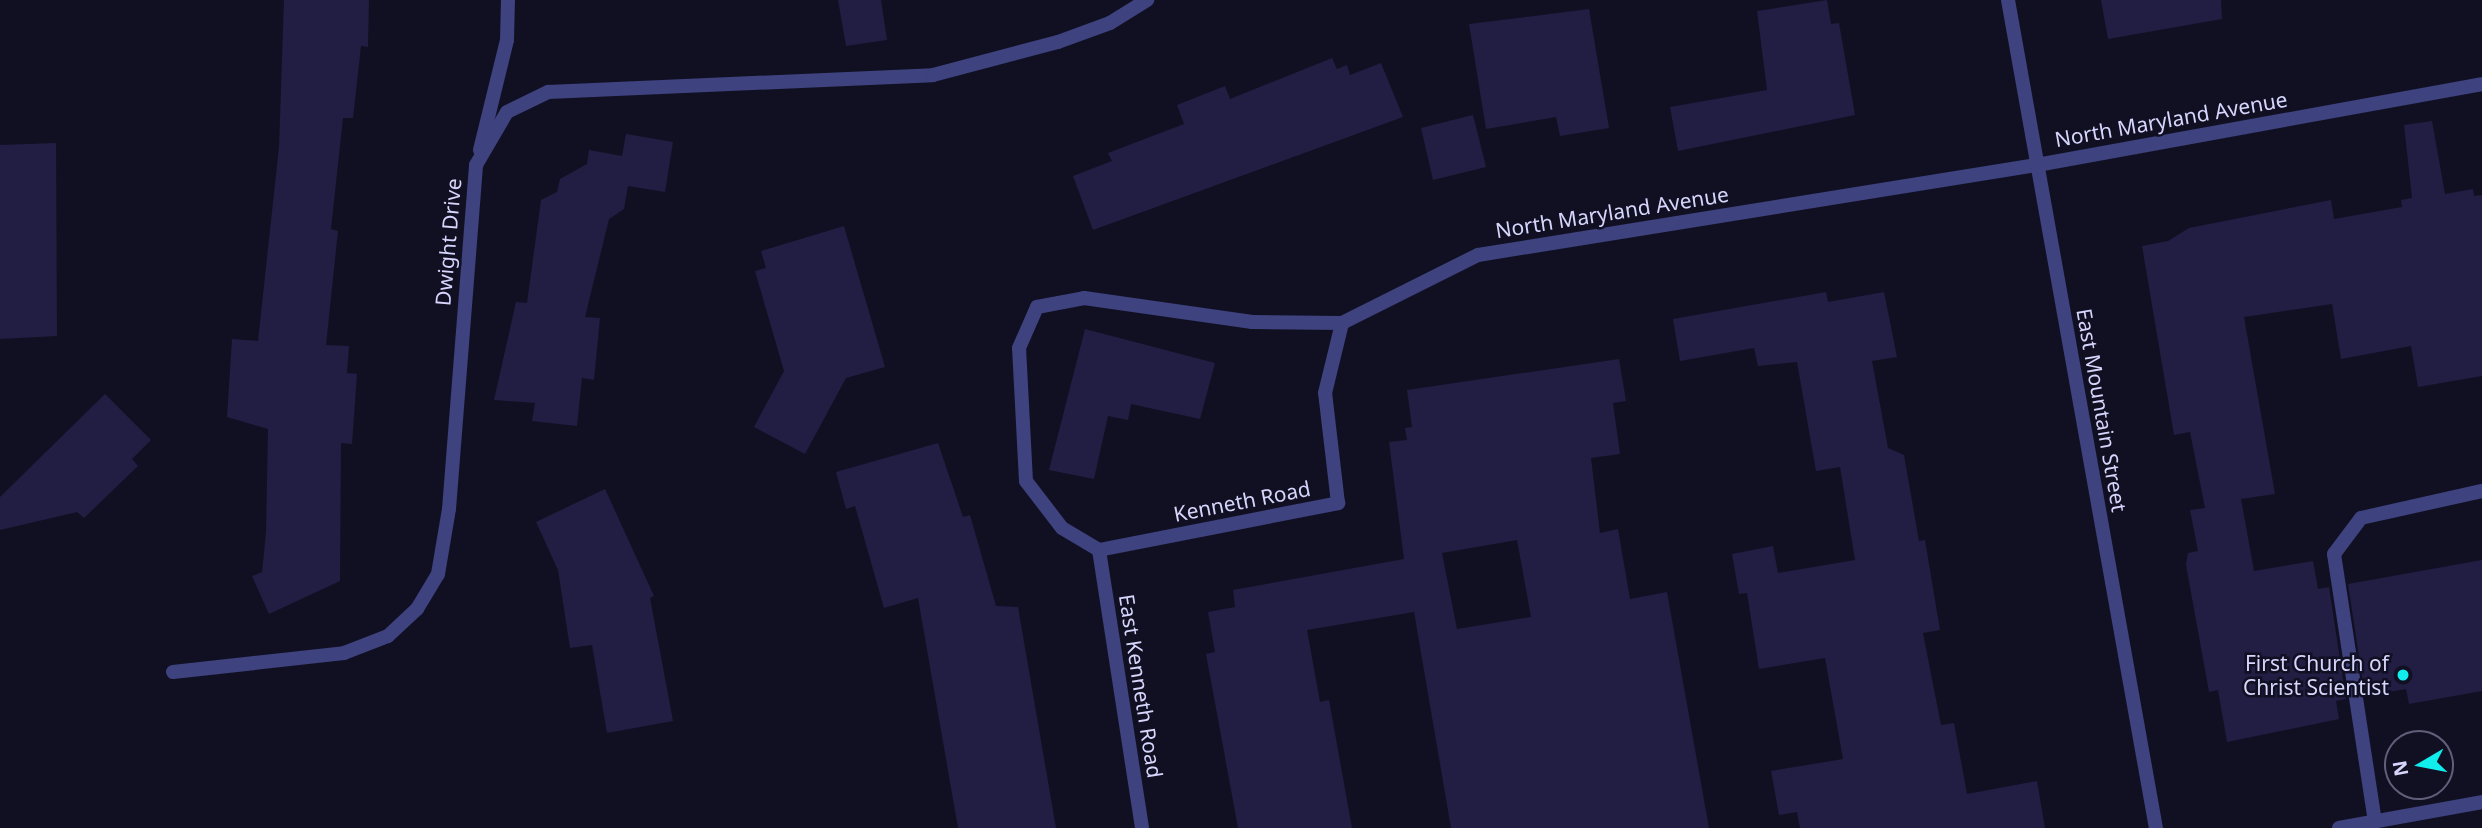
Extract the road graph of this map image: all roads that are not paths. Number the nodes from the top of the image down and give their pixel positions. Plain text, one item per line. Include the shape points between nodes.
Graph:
1 (508, 0) edge
2 (1147, 0) edge
3 (2008, 0) edge
4 (2482, 84) edge
5 (476, 165) junction
6 (2037, 165) junction
7 (1342, 323) junction
8 (2482, 491) edge
9 (1099, 550) junction
10 (173, 672) dead end
11 (2482, 802) edge
12 (2375, 821) junction
13 (1142, 828) edge
14 (2156, 828) edge
15 (2339, 828) edge

1 - 5 street via 507,40
2 - 5 street, Dwight Drive via 1111,23 933,75 548,92 507,113
3 - 6 street, East Mountain Street
4 - 6 street, North Maryland Avenue
5 - 10 street, Dwight Drive via 449,509 438,574 417,609 388,636 344,653
6 - 7 street, North Maryland Avenue via 1478,254
6 - 14 street, East Mountain Street
7 - 9 street, Kenneth Road via 1325,393 1338,503
7 - 9 street, North Maryland Avenue via 1252,322 1084,298 1037,307 1019,348 1026,481 1062,527
8 - 12 street via 2361,518 2334,554
9 - 13 street, East Kenneth Road
11 - 12 street
12 - 15 street

